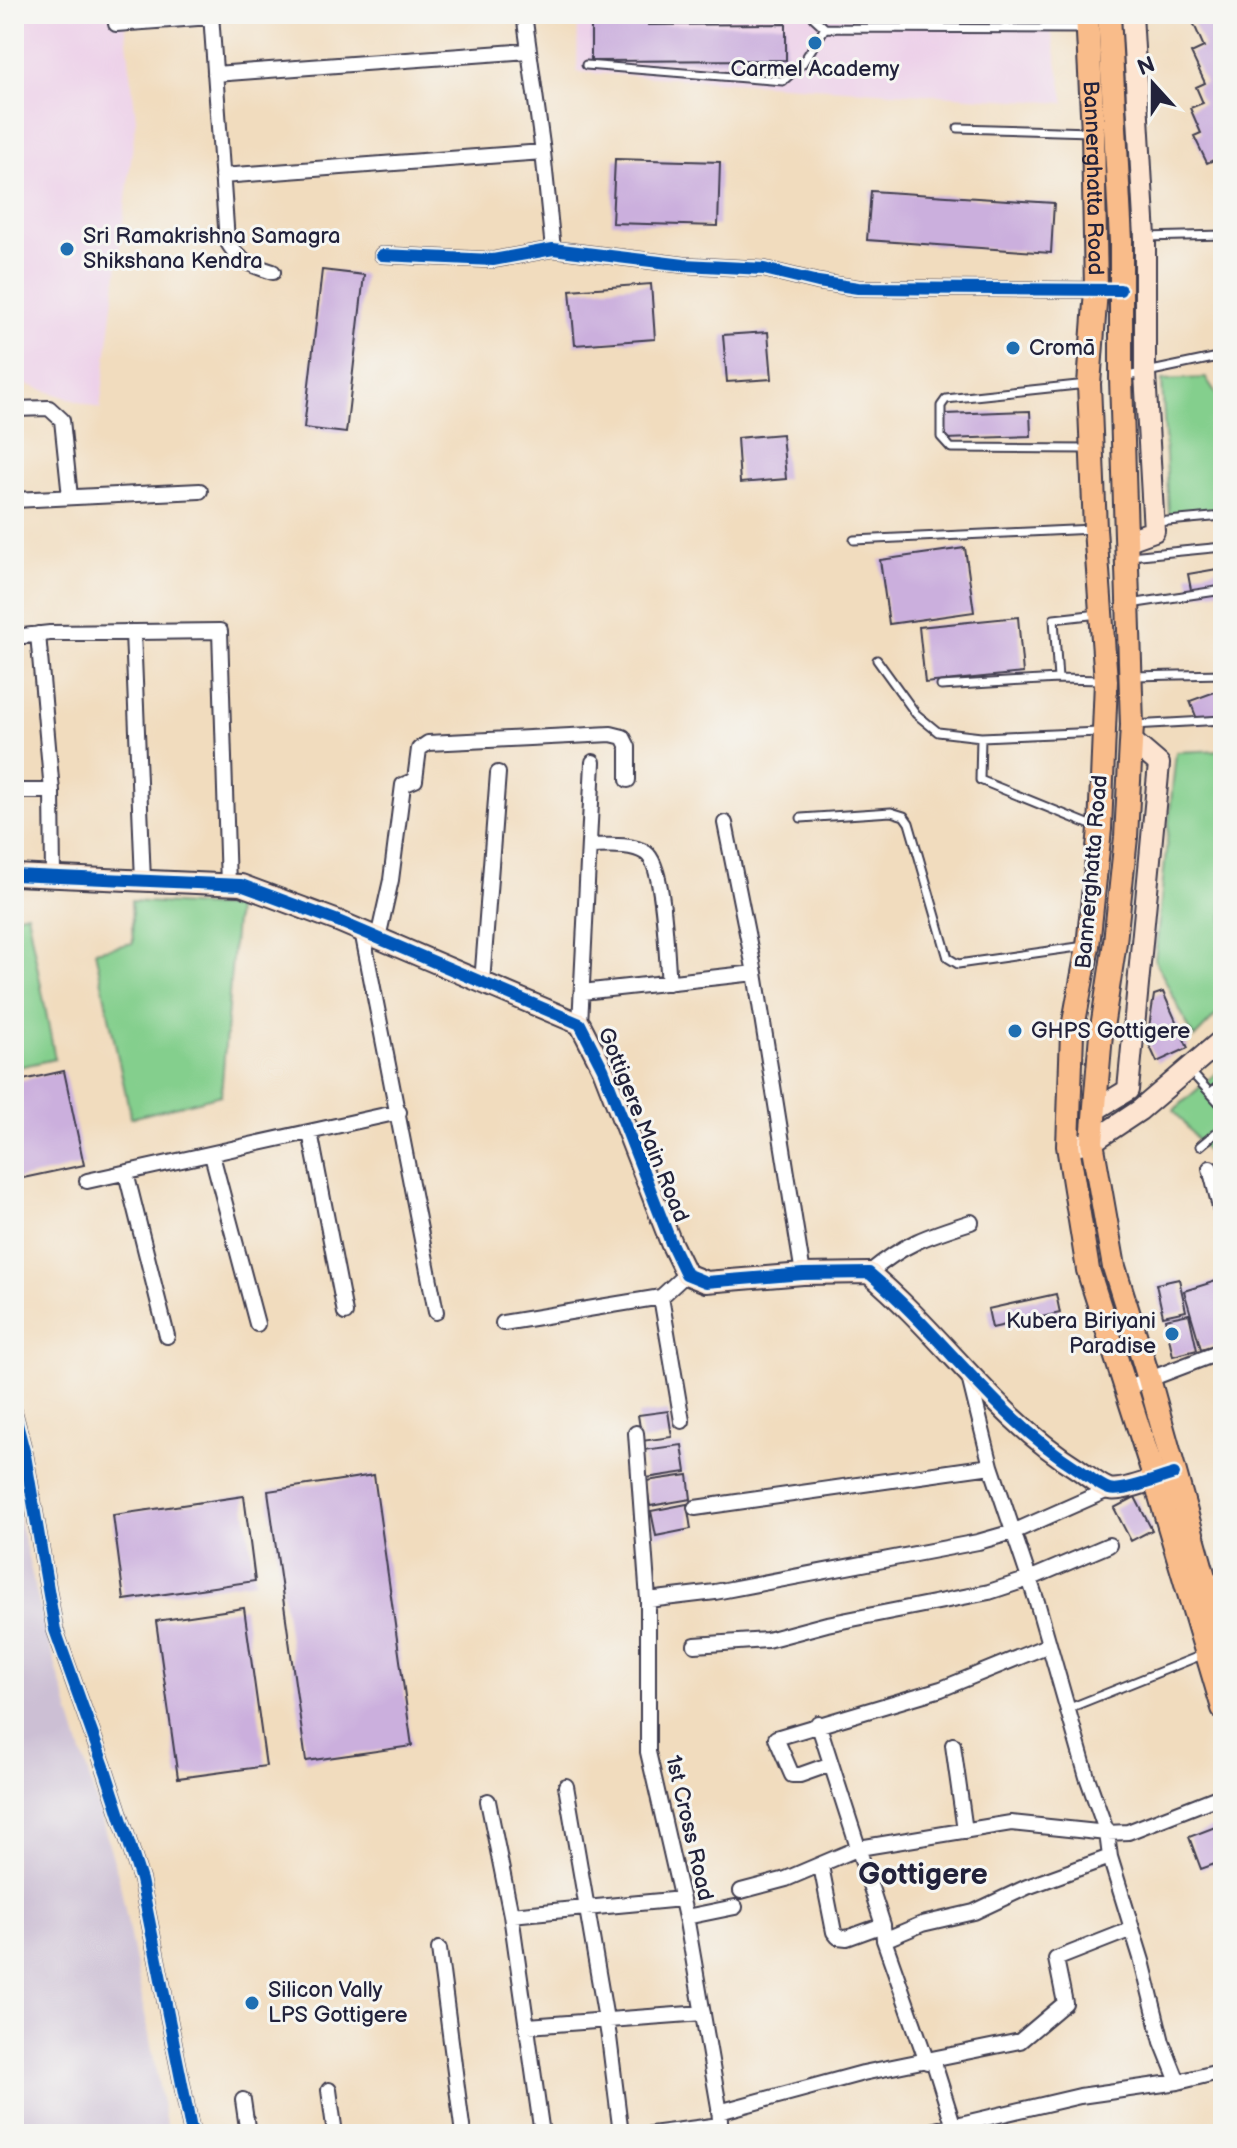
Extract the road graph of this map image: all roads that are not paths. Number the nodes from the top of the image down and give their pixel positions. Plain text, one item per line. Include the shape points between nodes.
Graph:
1 (524, 14) edge
2 (814, 14) edge
3 (1109, 14) edge
4 (1132, 14) edge
5 (211, 16) edge
6 (1087, 22) edge
7 (116, 24) dead end
8 (825, 28) junction
9 (528, 51) junction
10 (586, 65) dead end
11 (215, 74) junction
12 (958, 128) dead end
13 (1093, 132) junction
14 (543, 152) junction
15 (222, 176) junction
16 (1223, 235) edge
17 (1145, 237) junction
18 (1121, 241) junction
19 (553, 249) junction
20 (382, 255) dead end
21 (273, 272) dead end
22 (1096, 290) junction
23 (1120, 290) junction
24 (1223, 356) edge
25 (1145, 373) junction
26 (1121, 378) junction
27 (1089, 384) junction
28 (14, 409) edge
29 (1092, 449) junction
30 (200, 491) dead end
31 (70, 497) junction
32 (14, 500) edge
33 (1223, 516) edge
34 (1154, 522) junction
35 (1095, 529) junction
36 (854, 540) dead end
37 (1223, 547) edge
38 (1126, 549) junction
39 (1223, 590) edge
40 (1128, 604) junction
41 (1101, 614) junction
42 (133, 632) junction
43 (38, 634) junction
44 (14, 637) edge
45 (877, 660) dead end
46 (1223, 674) edge
47 (1131, 676) junction
48 (1058, 679) junction
49 (1106, 681) junction
50 (941, 686) dead end
51 (1223, 720) edge
52 (1104, 732) junction
53 (1132, 732) junction
54 (981, 737) junction
55 (593, 762) dead end
56 (498, 773) dead end
57 (628, 780) dead end
58 (14, 791) edge
59 (52, 791) junction
60 (801, 818) dead end
61 (725, 823) dead end
62 (1100, 829) junction
63 (589, 846) junction
64 (14, 875) edge
65 (53, 876) junction
66 (143, 881) junction
67 (228, 885) junction
68 (370, 935) junction
69 (1088, 946) junction
70 (755, 973) junction
71 (482, 983) junction
72 (669, 983) junction
73 (582, 992) junction
74 (580, 1024) junction
75 (1223, 1039) edge
76 (1188, 1069) junction
77 (1223, 1082) edge
78 (1210, 1093) junction
79 (1223, 1107) edge
80 (1095, 1110) junction
81 (399, 1112) junction
82 (1223, 1127) edge
83 (310, 1132) junction
84 (1092, 1142) junction
85 (1068, 1146) junction
86 (1200, 1146) dead end
87 (212, 1155) junction
88 (1210, 1168) dead end
89 (126, 1173) junction
90 (87, 1181) dead end
91 (1223, 1219) edge
92 (971, 1222) dead end
93 (869, 1273) junction
94 (686, 1274) junction
95 (803, 1274) junction
96 (661, 1297) junction
97 (436, 1312) dead end
98 (345, 1313) dead end
99 (503, 1323) dead end
100 (257, 1324) dead end
101 (167, 1336) dead end
102 (1223, 1351) edge
103 (969, 1376) junction
104 (1149, 1379) junction
105 (1126, 1388) junction
106 (14, 1412) edge
107 (682, 1421) dead end
108 (636, 1433) dead end
109 (991, 1466) junction
110 (1165, 1476) junction
111 (1110, 1489) junction
112 (695, 1508) dead end
113 (1013, 1532) junction
114 (1109, 1545) dead end
115 (1202, 1571) junction
116 (1029, 1579) junction
117 (1223, 1583) edge
118 (648, 1600) junction
119 (695, 1645) dead end
120 (1049, 1645) junction
121 (1215, 1649) edge
122 (1223, 1708) edge
123 (1067, 1709) junction
124 (818, 1723) junction
125 (953, 1745) dead end
126 (831, 1764) junction
127 (566, 1786) dead end
128 (1223, 1795) edge
129 (488, 1801) dead end
130 (965, 1831) junction
131 (1107, 1833) junction
132 (859, 1848) junction
133 (1110, 1857) junction
134 (821, 1866) junction
135 (741, 1891) dead end
136 (682, 1899) junction
137 (735, 1907) dead end
138 (587, 1908) junction
139 (511, 1915) junction
140 (686, 1917) junction
141 (1132, 1929) junction
142 (884, 1933) junction
143 (439, 1949) dead end
144 (703, 2013) junction
145 (606, 2021) junction
146 (528, 2026) junction
147 (930, 2061) junction
148 (1223, 2071) edge
149 (1178, 2082) junction
150 (329, 2090) dead end
151 (243, 2100) dead end
152 (720, 2124) edge
153 (954, 2127) junction
154 (192, 2134) edge
155 (248, 2134) edge
156 (335, 2134) edge
157 (463, 2134) edge
158 (542, 2134) edge
159 (621, 2134) edge
160 (651, 2134) edge
161 (918, 2134) edge

1 - 9 street
2 - 8 lane
3 - 18 main road, Bannerghatta Road
4 - 17 street
5 - 7 street
5 - 11 street
6 - 8 lane
6 - 13 main road, Bannerghatta Road
8 - 10 lane via 802,64 783,81
9 - 11 street
9 - 14 street
11 - 15 street
12 - 13 lane
13 - 22 main road, Bannerghatta Road
14 - 15 street
14 - 19 street
15 - 21 street via 227,241 244,263
16 - 17 lane
17 - 18 lane
17 - 25 street
18 - 23 main road, Bannerghatta Road
19 - 20 street via 493,260
19 - 22 street via 764,269 858,288
22 - 23 street
22 - 27 main road, Bannerghatta Road
23 - 26 main road, Bannerghatta Road
24 - 25 lane
25 - 26 lane
25 - 34 street
26 - 38 main road, Bannerghatta Road
27 - 29 main road, Bannerghatta Road
27 - 29 lane via 946,399 941,406 941,437 951,448
28 - 31 street via 49,408 62,420
29 - 35 main road, Bannerghatta Road
30 - 31 street
31 - 32 street
33 - 34 lane
34 - 38 street via 1154,531
35 - 36 lane
35 - 41 main road, Bannerghatta Road
37 - 38 lane
38 - 40 main road, Bannerghatta Road
39 - 40 lane
40 - 47 main road, Bannerghatta Road
41 - 48 lane via 1054,619
41 - 49 main road, Bannerghatta Road
42 - 43 street
42 - 66 street
42 - 67 street via 220,631
43 - 44 street
43 - 59 street
45 - 54 lane via 916,714 938,732
46 - 47 lane
47 - 53 main road, Bannerghatta Road
48 - 49 lane
48 - 50 lane
49 - 52 main road, Bannerghatta Road
51 - 53 lane
52 - 54 lane
52 - 62 main road, Bannerghatta Road
53 - 80 main road, Bannerghatta Road
53 - 80 street via 1159,764 1130,1075 1128,1090
54 - 62 lane via 980,780
55 - 63 street
56 - 71 street
57 - 68 street via 628,747 623,737 611,734 428,743 419,749 415,780 403,785 391,880
58 - 59 street
59 - 65 street
60 - 69 lane via 891,812 904,816 948,958 958,964
61 - 70 street
62 - 69 main road, Bannerghatta Road
63 - 72 street via 637,849 649,855 661,893
63 - 73 street
64 - 65 street, Gottigere Main Road
65 - 66 street, Gottigere Main Road
66 - 67 street, Gottigere Main Road
67 - 68 street, Gottigere Main Road via 241,885
68 - 71 street, Gottigere Main Road
68 - 81 street
69 - 85 main road, Bannerghatta Road via 1072,1033
70 - 72 street
70 - 95 street
71 - 74 street, Gottigere Main Road
72 - 73 street
73 - 74 street
74 - 94 street, Gottigere Main Road
75 - 76 street
76 - 78 lane
76 - 84 street
77 - 78 lane
78 - 79 lane
80 - 84 main road, Bannerghatta Road
81 - 83 street
81 - 97 street
82 - 86 lane
83 - 87 street
83 - 98 street
84 - 85 street
84 - 104 main road, Bannerghatta Road via 1114,1267
85 - 105 main road, Bannerghatta Road via 1088,1270
87 - 89 street
87 - 100 street
88 - 91 street
89 - 90 street
89 - 101 street
92 - 93 street via 919,1239
93 - 95 street
93 - 103 street
94 - 95 street via 706,1282
94 - 96 street
96 - 99 street
96 - 107 street
102 - 104 street
103 - 109 street
103 - 111 street via 1045,1449
104 - 105 street
104 - 110 main road, Bannerghatta Road
105 - 110 main road, Bannerghatta Road
106 - 154 street via 55,1630 141,1880
108 - 118 street, 1st Cross Road
109 - 112 street
109 - 113 street
110 - 111 street
110 - 115 main road, Bannerghatta Road
110 - 121 main road, Bannerghatta Road
111 - 113 street
113 - 116 street
113 - 118 street via 715,1592
114 - 116 street
115 - 117 lane
115 - 121 main road, Bannerghatta Road
116 - 119 street via 767,1640
116 - 120 street
118 - 136 street, 1st Cross Road via 648,1752
120 - 123 street
120 - 124 street via 941,1689
121 - 122 main road, Bannerghatta Road
121 - 123 lane
123 - 131 street
124 - 126 street
124 - 126 street via 776,1738 792,1775
125 - 130 street
126 - 132 street
127 - 138 street
128 - 131 street via 1128,1832
129 - 139 street
130 - 131 street via 1011,1823
130 - 132 street
131 - 133 street
132 - 134 street
132 - 142 street
133 - 141 street
133 - 142 street via 974,1912
134 - 135 street
134 - 142 street via 838,1937
136 - 138 street
136 - 140 street, 1st Cross Road
137 - 140 street
138 - 139 street
138 - 145 street
139 - 146 street
140 - 144 street, 1st Cross Road
141 - 147 street via 1056,1959 1065,2003 1020,2041
141 - 149 street
142 - 147 street
143 - 157 street
144 - 145 street
144 - 152 street, 1st Cross Road
145 - 146 street
145 - 159 street
146 - 158 street
147 - 152 street via 863,2073
147 - 153 street
148 - 149 street
149 - 153 street via 1080,2096
150 - 156 street
151 - 155 street
152 - 160 street
153 - 161 street

